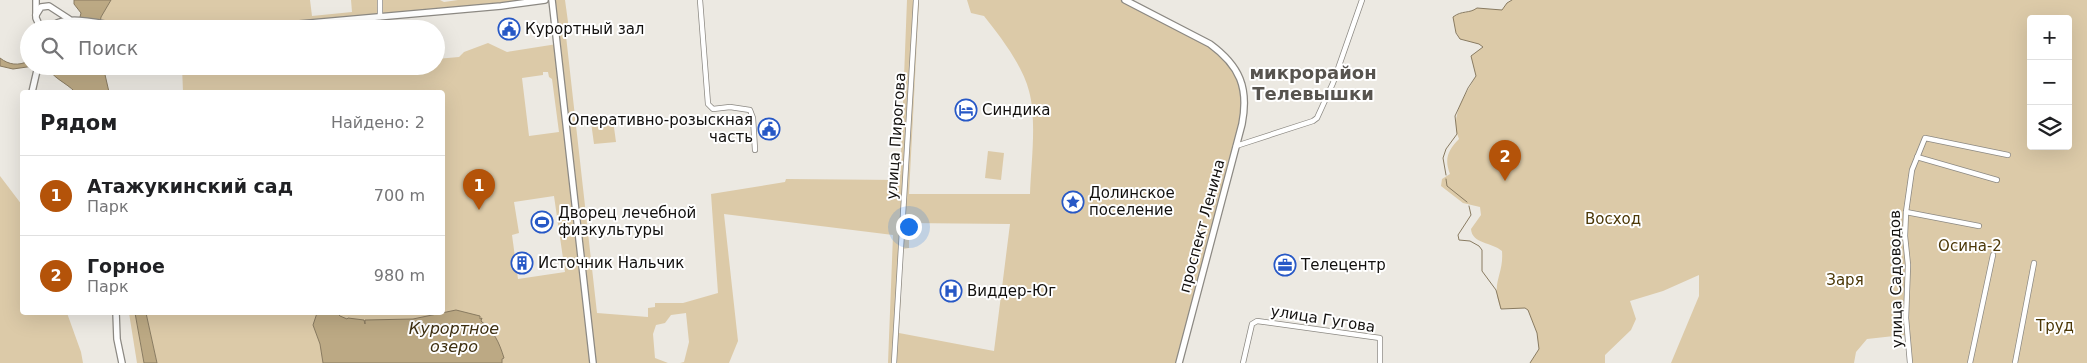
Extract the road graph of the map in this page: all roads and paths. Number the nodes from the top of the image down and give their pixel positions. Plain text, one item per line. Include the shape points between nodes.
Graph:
1 (36, 0) edge
2 (45, 0) edge
3 (380, 0) edge
4 (545, 0) edge
5 (552, 0) edge
6 (700, 0) edge
7 (916, 0) edge
8 (1125, 0) edge
9 (1362, 0) edge
10 (501, 3) edge
11 (52, 7) junction
12 (36, 15) junction
13 (380, 17) junction
14 (69, 19) joint
15 (38, 20) edge
16 (54, 20) edge
17 (75, 20) edge
18 (346, 20) edge
19 (36, 75) edge
20 (32, 90) edge
21 (1236, 146) junction
22 (755, 150) dead end
23 (2008, 155) dead end
24 (1917, 157) junction
25 (1997, 180) dead end
26 (1906, 212) junction
27 (1979, 226) dead end
28 (1993, 255) dead end
29 (2034, 263) dead end
30 (116, 315) edge
31 (122, 363) edge
32 (593, 363) edge
33 (894, 363) edge
34 (1179, 363) edge
35 (1243, 363) edge
36 (1380, 363) edge
37 (1910, 363) edge
38 (1970, 363) edge
39 (2014, 363) edge

1 - 12 street
2 - 11 street
3 - 13 street
4 - 10 street
5 - 32 street
6 - 22 street via 708,104 713,109 750,110
7 - 33 street, улица Пирогова
8 - 21 street, проспект Ленина via 1210,44 1236,69 1244,94 1244,112
9 - 21 street via 1331,89 1317,118
10 - 13 street
11 - 12 street via 41,7
11 - 14 street
11 - 16 street via 57,14
12 - 15 street
13 - 18 street
14 - 17 street
19 - 20 street
21 - 34 street, проспект Ленина
23 - 24 street, улица Садоводов via 1925,138
24 - 25 street
24 - 26 street, улица Садоводов
26 - 27 street
26 - 37 street, улица Садоводов via 1906,318
28 - 38 street
29 - 39 street
30 - 31 street
35 - 36 street, улица Гугова via 1252,324 1257,321 1380,338

